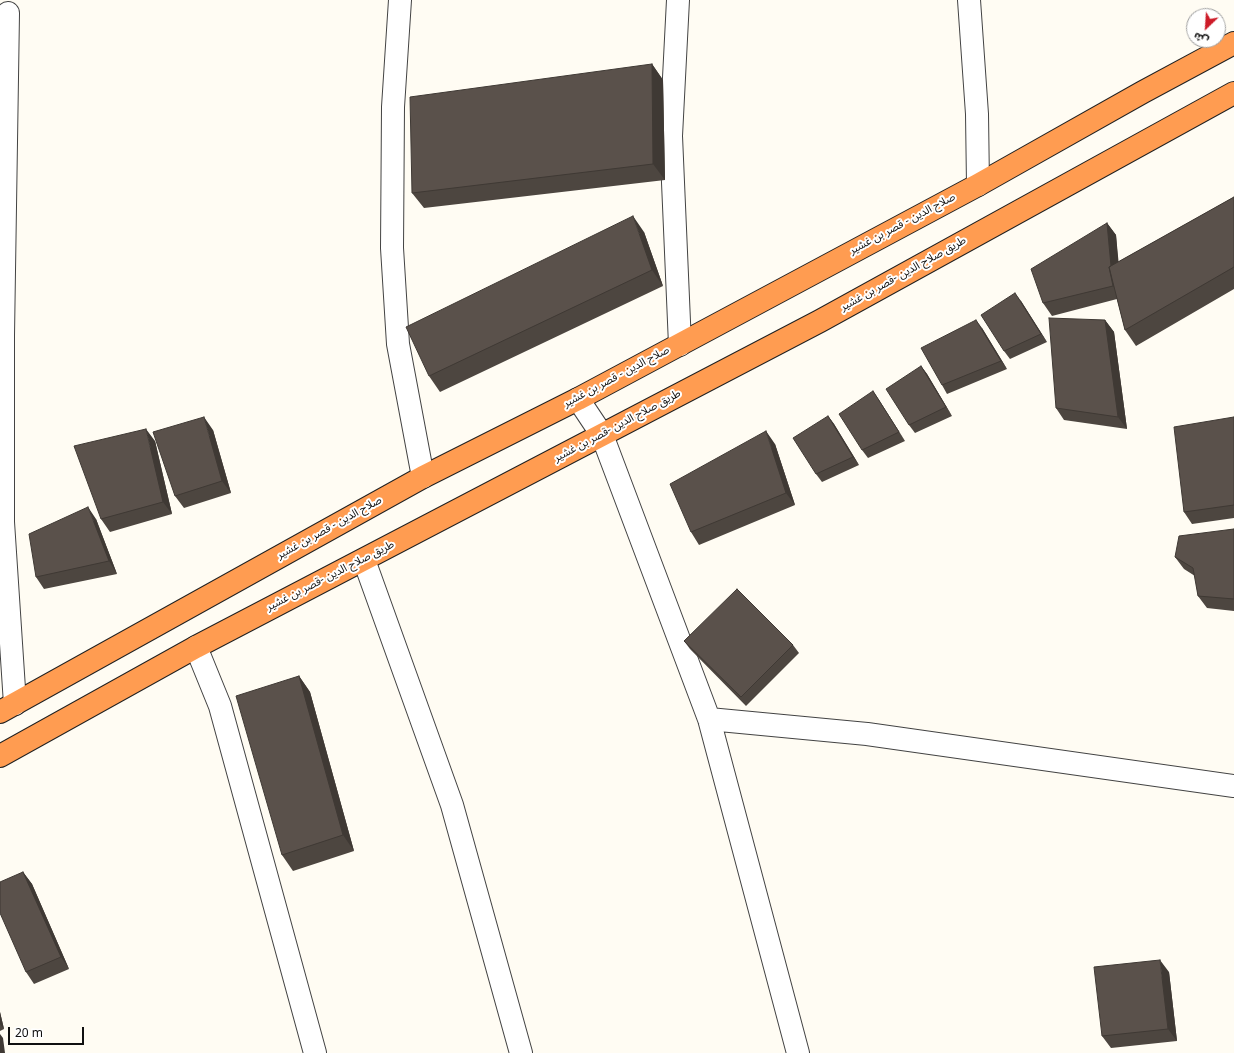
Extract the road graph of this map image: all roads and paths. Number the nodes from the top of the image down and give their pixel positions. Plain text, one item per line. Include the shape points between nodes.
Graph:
1 (400, 0) edge
2 (678, 0) edge
3 (969, 0) edge
4 (8, 13) dead end
5 (1234, 43) edge
6 (1234, 93) edge
7 (978, 185) junction
8 (680, 345) junction
9 (578, 399) junction
10 (602, 435) junction
11 (424, 477) junction
12 (364, 560) junction
13 (196, 647) junction
14 (8, 708) edge
15 (708, 720) junction
16 (0, 756) edge
17 (1234, 786) edge
18 (315, 1053) edge
19 (521, 1053) edge
20 (798, 1053) edge

1 - 11 street via 393,107 392,248 398,344
2 - 8 street via 671,136
3 - 7 street via 977,114
4 - 14 street via 3,335 3,515
5 - 7 highway, صلاح الدين - قصر بن غشير
6 - 10 highway, طريق صلاح الدين -قصر بن غشير via 820,321
7 - 8 highway, صلاح الدين - قصر بن غشير
8 - 9 highway, صلاح الدين - قصر بن غشير
9 - 10 street
9 - 11 highway, صلاح الدين - قصر بن غشير
10 - 12 highway, طريق صلاح الدين -قصر بن غشير
10 - 15 street
11 - 14 highway, صلاح الدين - قصر بن غشير
12 - 13 highway, طريق صلاح الدين -قصر بن غشير
12 - 19 street via 452,805
13 - 16 highway, طريق صلاح الدين -قصر بن غشير
13 - 18 street via 220,706
15 - 17 street via 867,734
15 - 20 street

